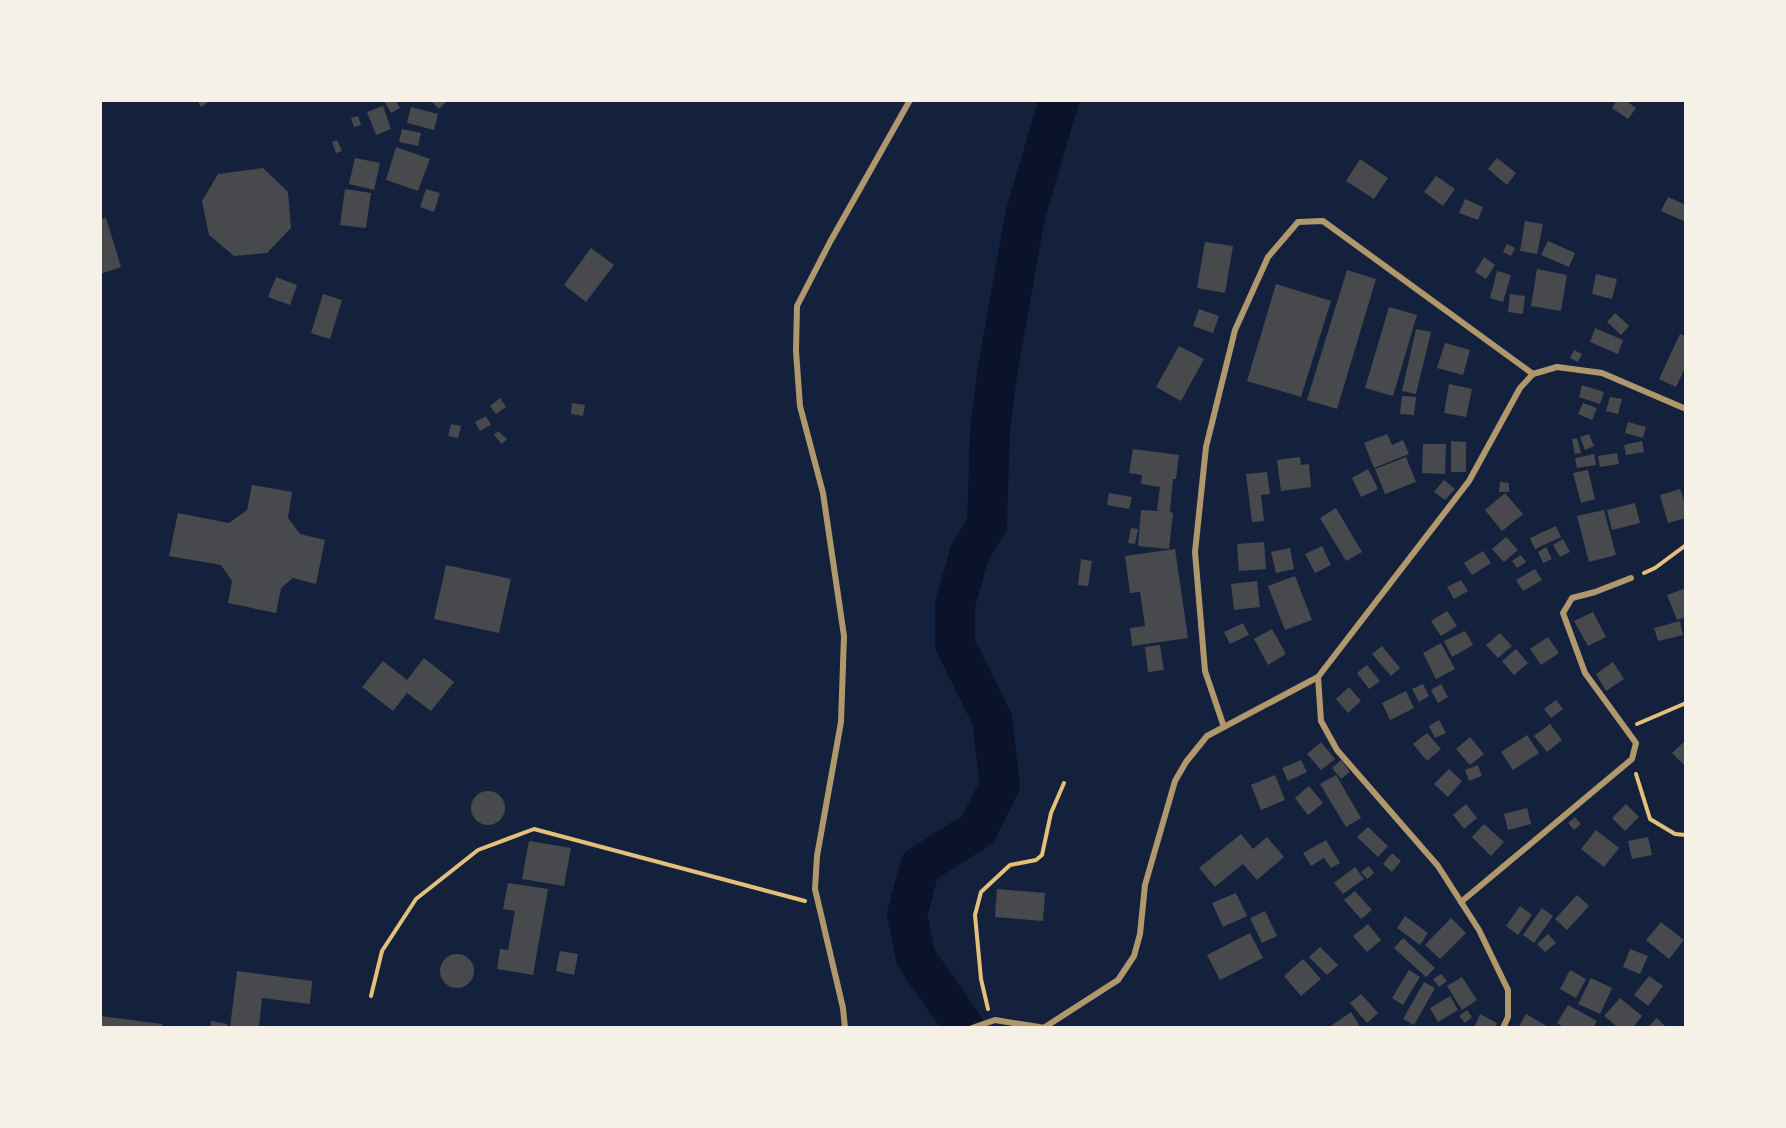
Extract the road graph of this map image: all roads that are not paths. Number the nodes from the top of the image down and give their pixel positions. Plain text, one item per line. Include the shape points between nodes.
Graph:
1 (910, 100) edge
2 (1533, 374) junction
3 (1686, 409) edge
4 (1631, 578) road end
5 (1318, 677) junction
6 (1224, 727) junction
7 (1461, 902) junction
8 (1045, 1027) edge
9 (845, 1028) edge
10 (972, 1028) edge
11 (1503, 1028) edge

1 - 9 street via 797,306 800,406 823,493 844,636 841,722 817,856 815,889
2 - 3 street via 1557,367 1602,373
2 - 5 street via 1520,388 1469,481
2 - 6 street via 1323,221 1298,222 1268,257 1235,330 1206,447 1195,552 1205,670
4 - 7 street via 1572,598 1563,613 1585,673 1636,743 1632,759
5 - 6 street
5 - 7 street via 1321,721 1337,750 1438,866
6 - 8 street via 1199,744 1175,781 1145,885 1134,956 1118,980
7 - 11 street via 1508,990 1508,1017
8 - 10 street via 995,1020

